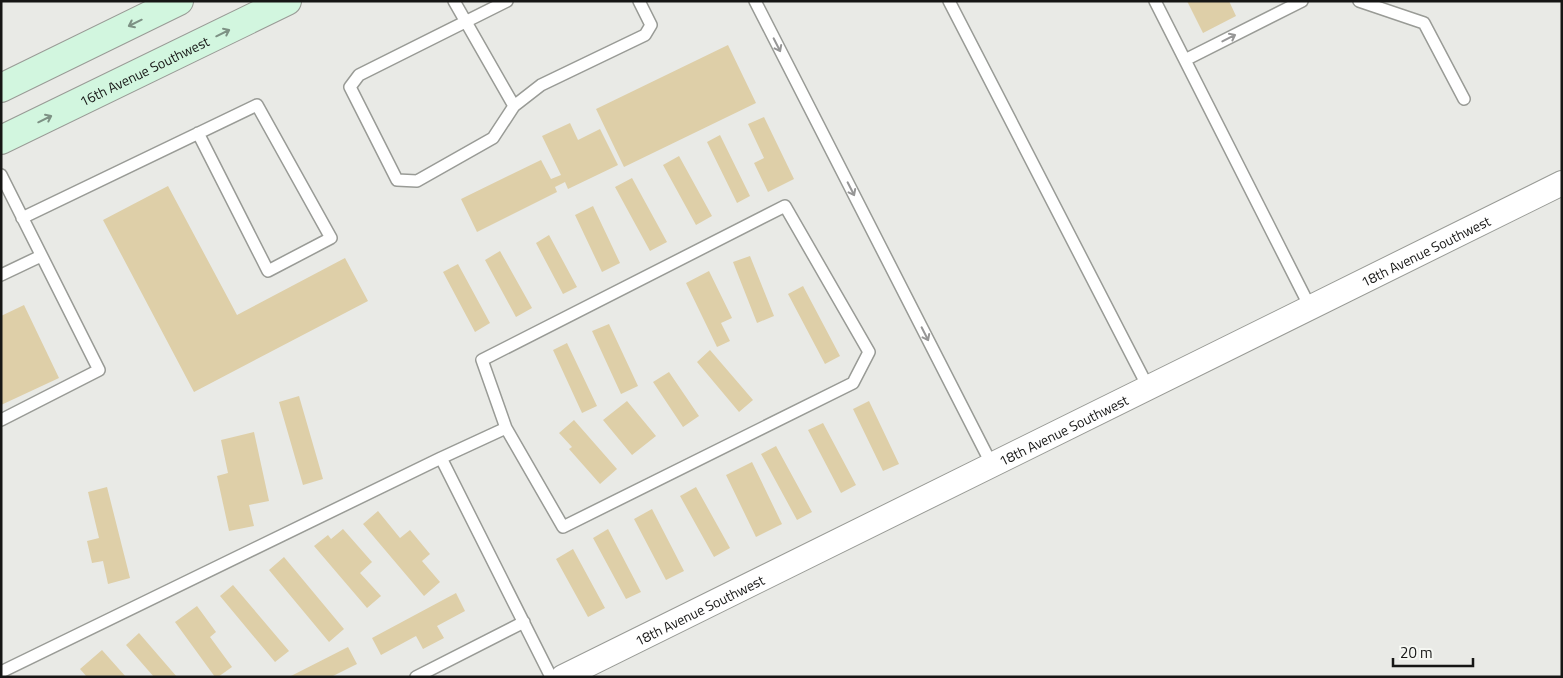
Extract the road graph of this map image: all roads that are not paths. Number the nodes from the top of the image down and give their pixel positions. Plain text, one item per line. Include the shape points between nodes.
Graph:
1 (179, 1) edge
2 (287, 1) edge
3 (454, 1) edge
4 (507, 1) edge
5 (639, 1) edge
6 (755, 1) edge
7 (949, 1) edge
8 (1155, 1) edge
9 (1302, 1) edge
10 (1359, 1) edge
11 (465, 21) junction
12 (1185, 60) junction
13 (1, 88) edge
14 (1464, 99) dead end
15 (514, 106) junction
16 (198, 133) junction
17 (1, 140) edge
18 (1, 175) edge
19 (1562, 183) edge
20 (22, 218) junction
21 (41, 256) junction
22 (1, 275) edge
23 (1310, 307) junction
24 (1148, 387) junction
25 (1, 420) edge
26 (506, 428) junction
27 (441, 458) junction
28 (992, 465) junction
29 (524, 622) junction
30 (1, 672) edge
31 (416, 677) edge
32 (551, 677) edge
33 (563, 677) edge

1 -> 13 main road
17 -> 2 main road, 16th Avenue Southwest
3 - 11 lane
4 - 11 lane
5 - 15 lane via 651,26 645,36 541,85
6 -> 28 lane
7 - 24 lane
8 - 12 lane
12 -> 9 lane
10 - 14 lane via 1424,23
11 - 15 lane
11 - 15 lane via 359,75 350,87 397,180 417,181 494,138
12 - 23 lane
16 - 16 lane via 257,105 331,238 268,271
16 - 20 lane
18 - 20 lane
19 - 23 street, 18th Avenue Southwest
20 - 21 lane
21 - 22 lane
21 - 25 lane via 99,370
23 - 24 street, 18th Avenue Southwest
24 - 28 street, 18th Avenue Southwest
26 - 26 lane via 563,527 853,383 869,352 785,206 482,360
26 - 27 lane
27 - 29 lane
27 - 30 lane
28 - 33 street, 18th Avenue Southwest
29 - 31 lane
29 - 32 lane

